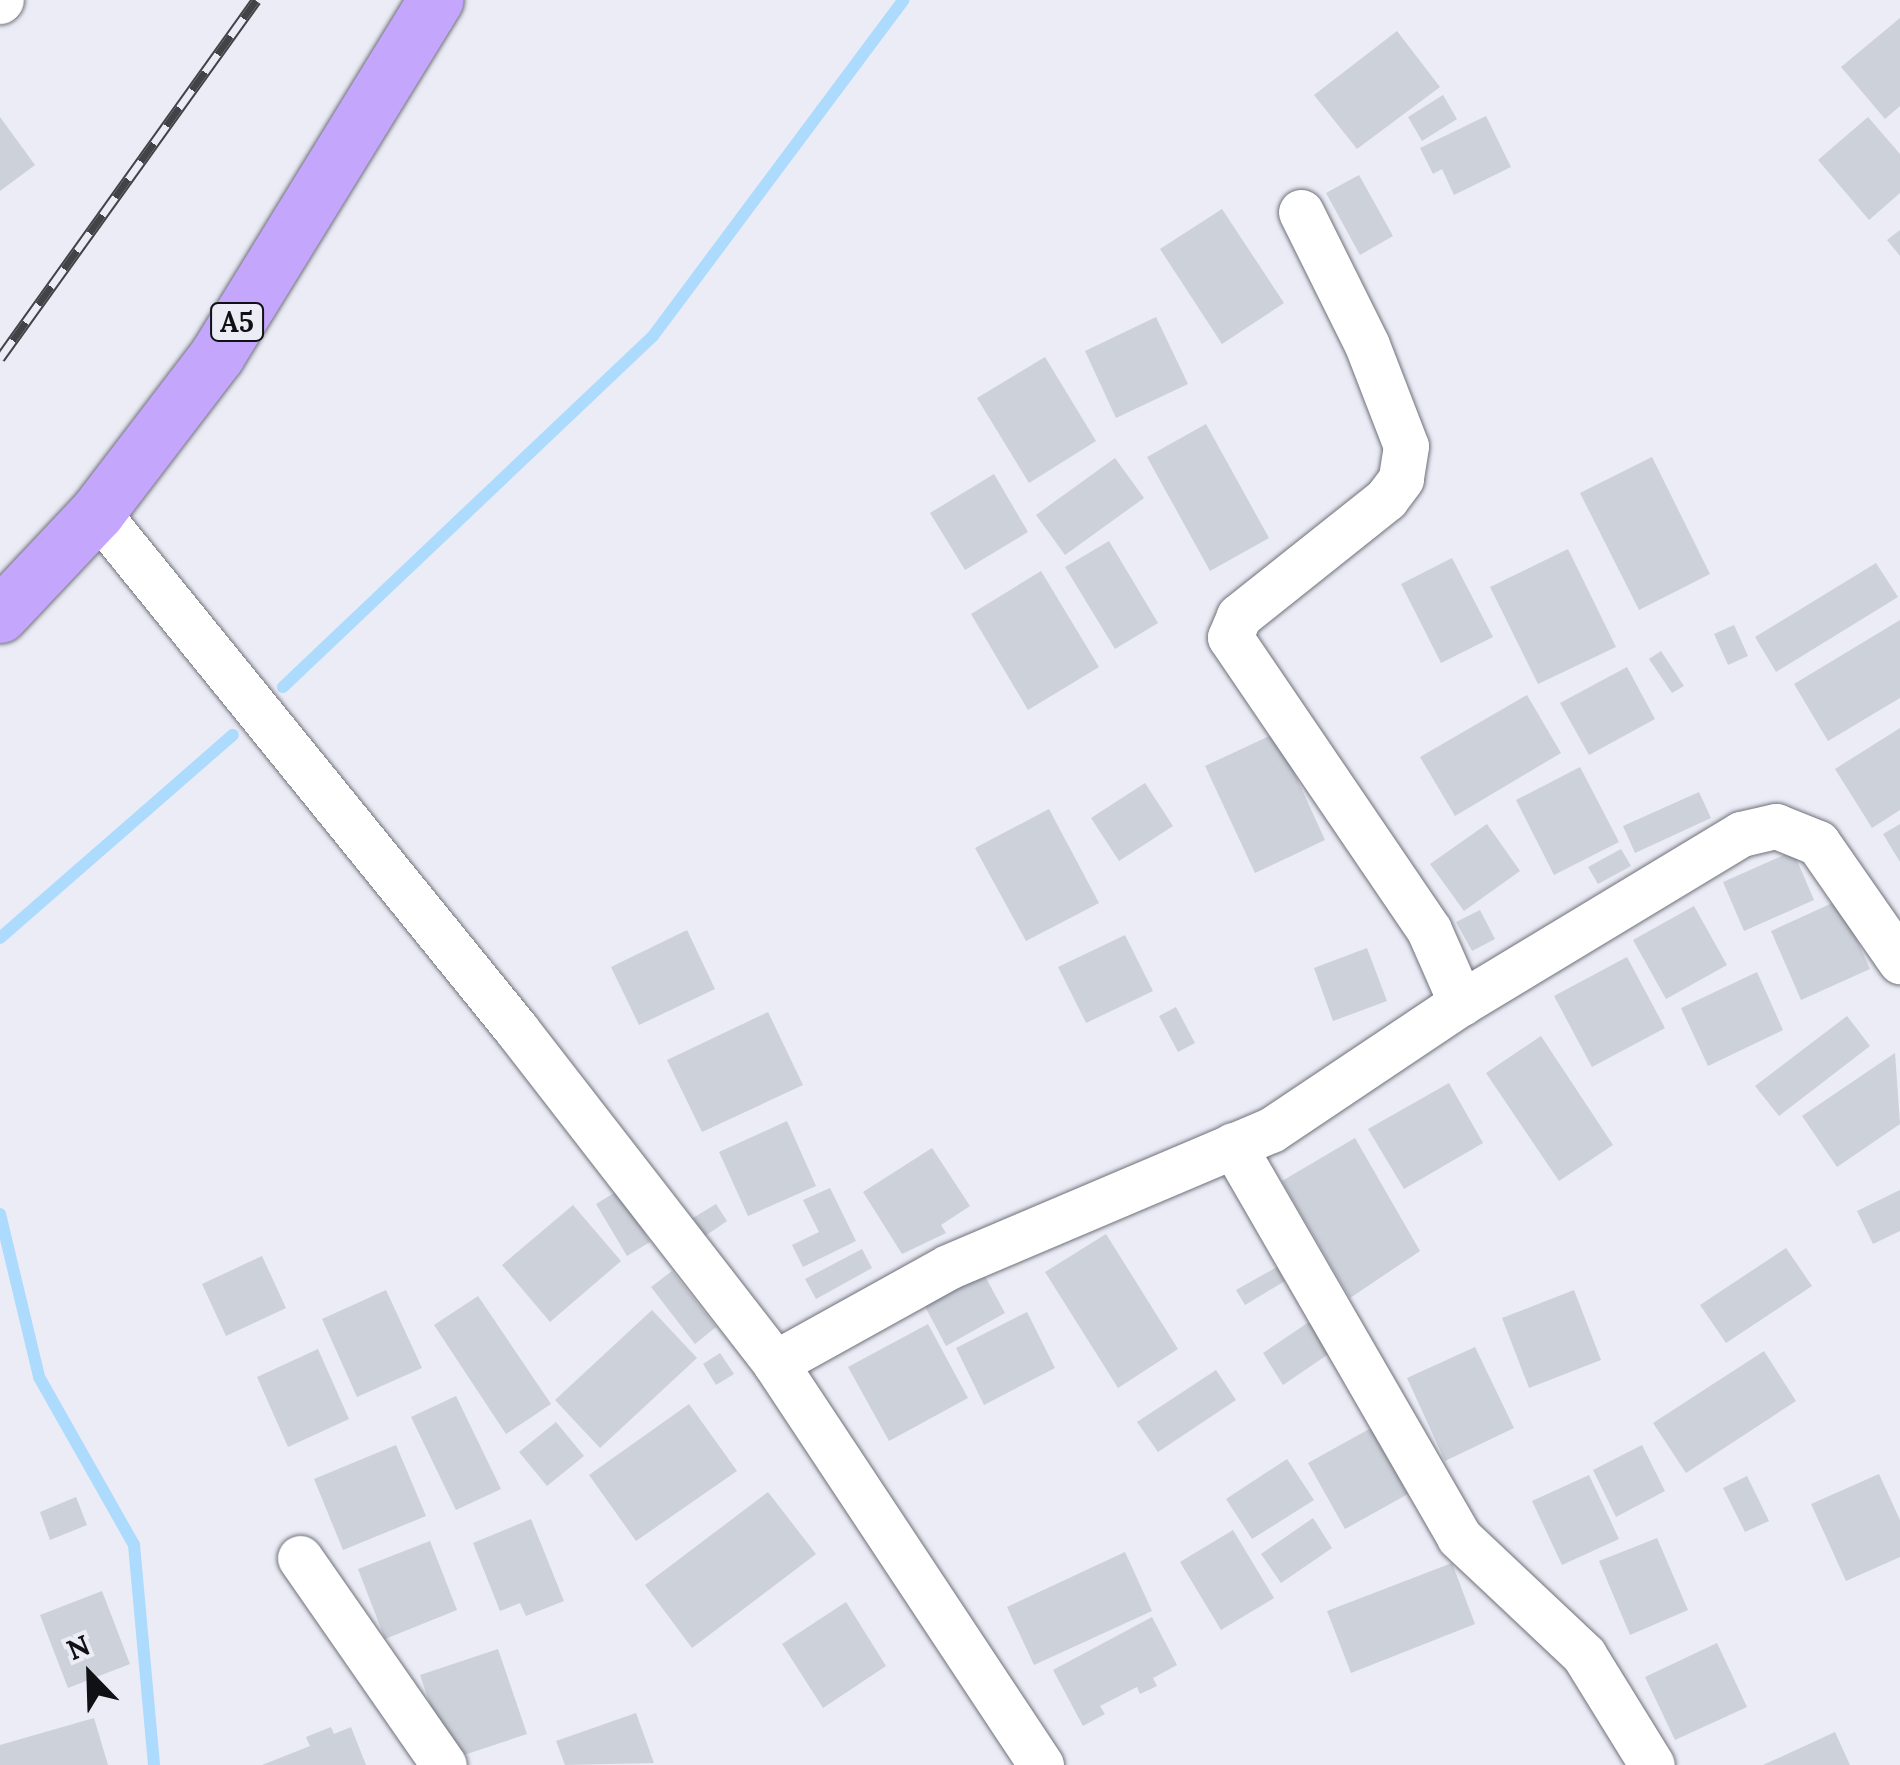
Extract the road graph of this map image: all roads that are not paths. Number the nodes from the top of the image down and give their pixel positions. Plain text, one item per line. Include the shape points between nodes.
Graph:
1 (434, 0) edge
2 (1301, 212) dead end
3 (97, 512) junction
4 (0, 615) edge
5 (1900, 961) edge
6 (1461, 1003) junction
7 (1234, 1145) junction
8 (775, 1363) junction
9 (300, 1558) dead end
10 (444, 1765) edge
11 (1042, 1765) edge
12 (1652, 1765) edge

1 - 3 highway, A5 via 217,356
2 - 6 street via 1366,345 1406,446 1404,462 1386,499 1240,616 1230,637 1429,930
3 - 4 highway, A5
3 - 8 street via 517,1030
5 - 6 street via 1818,843 1776,826 1742,834
6 - 7 street via 1271,1130
7 - 8 street via 948,1267
7 - 12 street via 1459,1537 1584,1655
8 - 11 street
9 - 10 street

